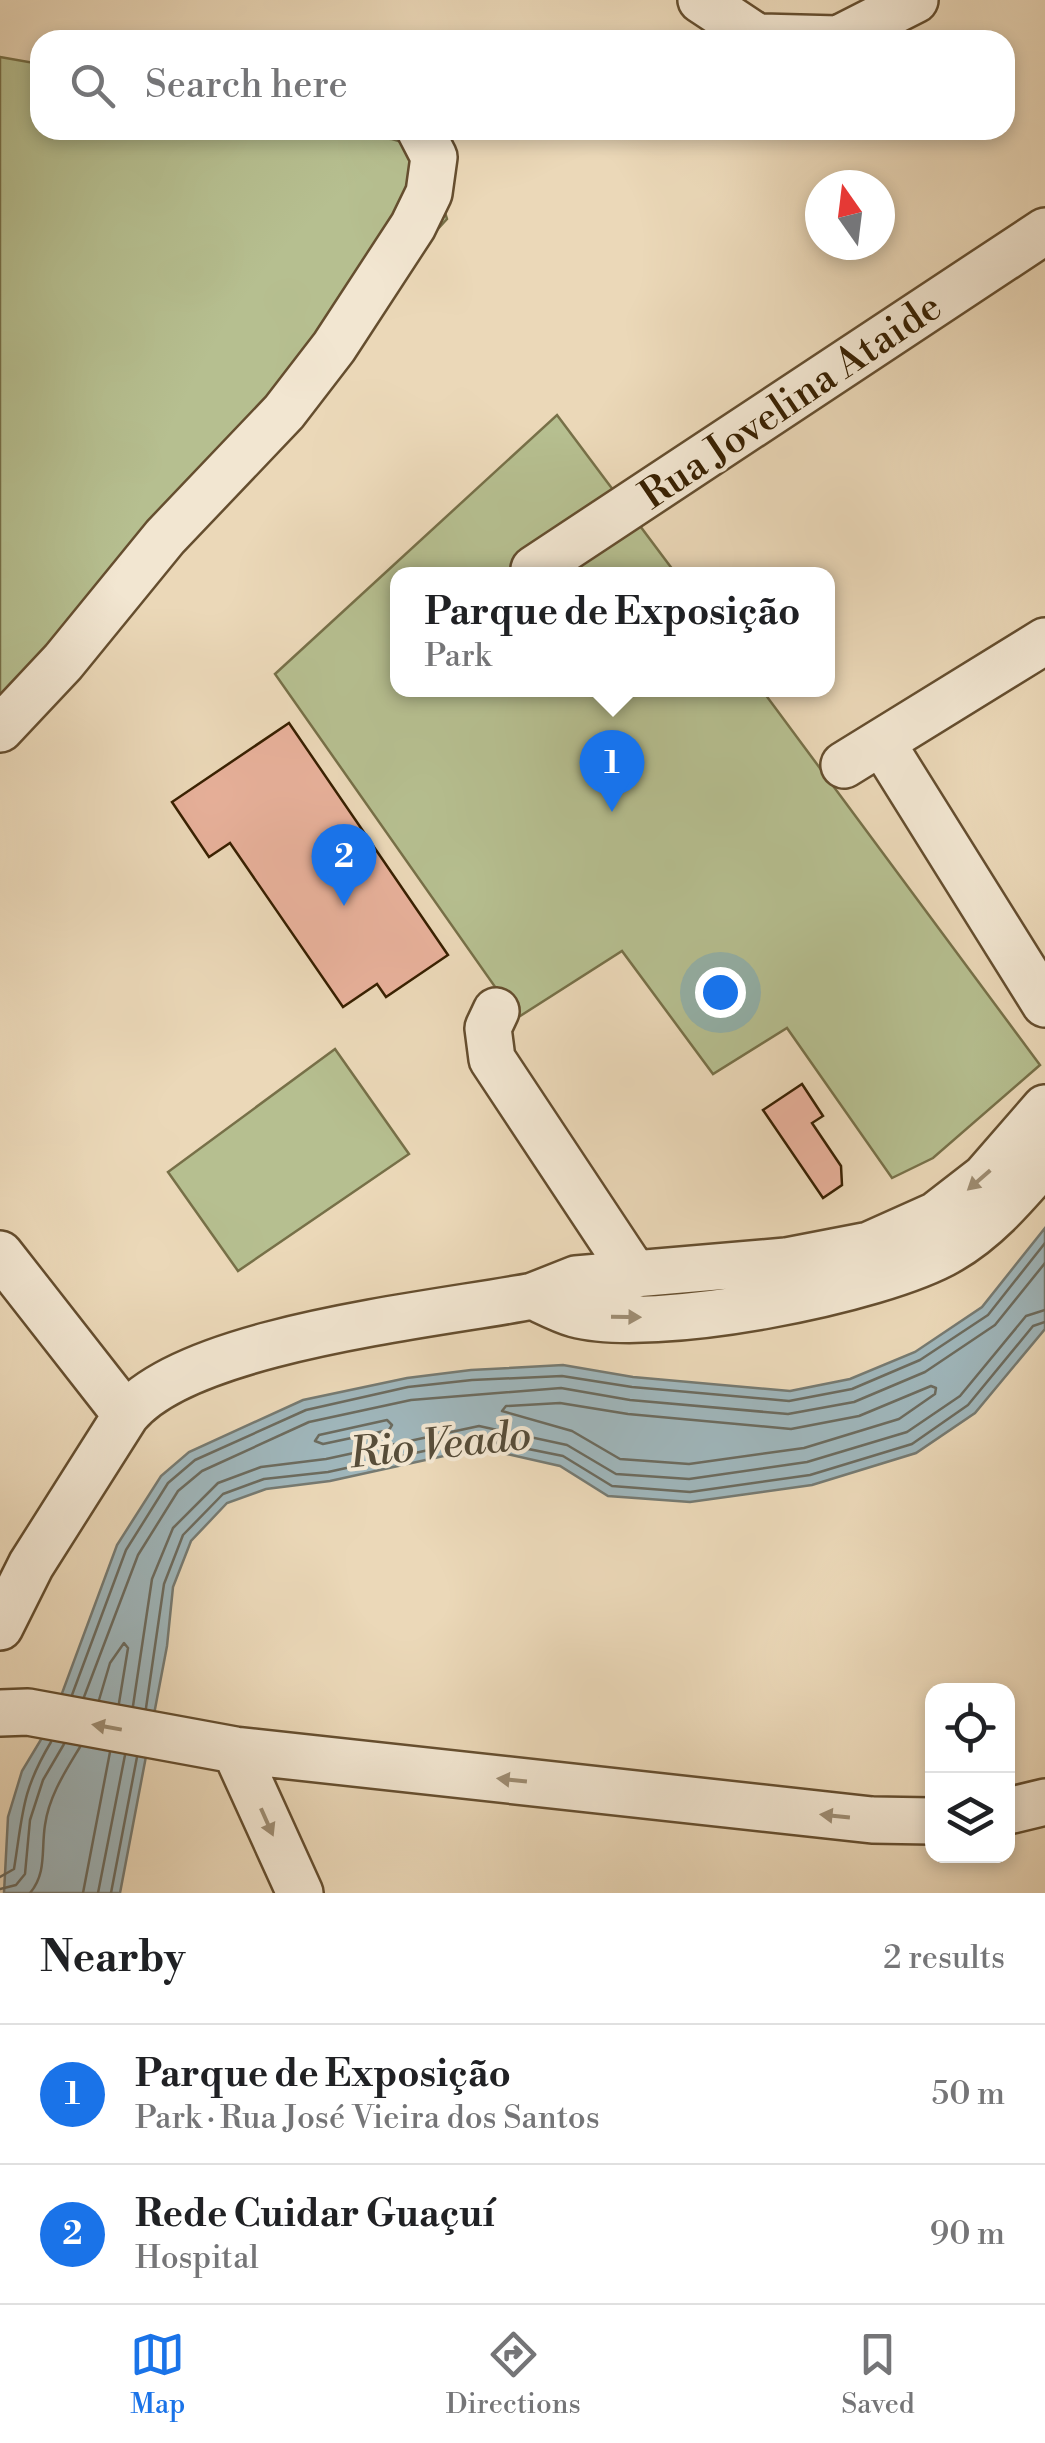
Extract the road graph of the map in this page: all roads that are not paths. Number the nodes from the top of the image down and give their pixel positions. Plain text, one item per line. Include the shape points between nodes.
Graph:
1 (702, 0) edge
2 (916, 0) edge
3 (746, 30) edge
4 (858, 30) edge
5 (425, 140) edge
6 (1045, 231) edge
7 (537, 567) edge
8 (1045, 641) edge
9 (0, 728) edge
10 (1045, 1004) edge
11 (496, 1011) dead end
12 (1045, 1108) edge
13 (1045, 1162) edge
14 (0, 1254) edge
15 (635, 1275) junction
16 (532, 1296) junction
17 (126, 1416) junction
18 (0, 1627) edge
19 (14, 1712) edge
20 (235, 1750) junction
21 (1045, 1802) edge
22 (1015, 1809) edge
23 (925, 1820) edge
24 (300, 1893) edge

1 - 3 street
2 - 4 street
5 - 9 street via 434,157 429,193 334,348
6 - 7 street, Rua Jovelina Ataide
8 - 10 street via 863,754
11 - 15 street via 488,1028 492,1059
12 -> 15 street via 985,1177 936,1215 869,1245 786,1261
16 -> 13 street via 576,1315 653,1317 836,1293 899,1276 950,1250 991,1221
14 - 17 street
15 - 16 street via 576,1278
16 - 17 street via 251,1348 187,1372 138,1400
17 - 18 street via 31,1565
20 -> 19 street
23 -> 20 street via 872,1820
20 -> 24 street
21 - 22 street

